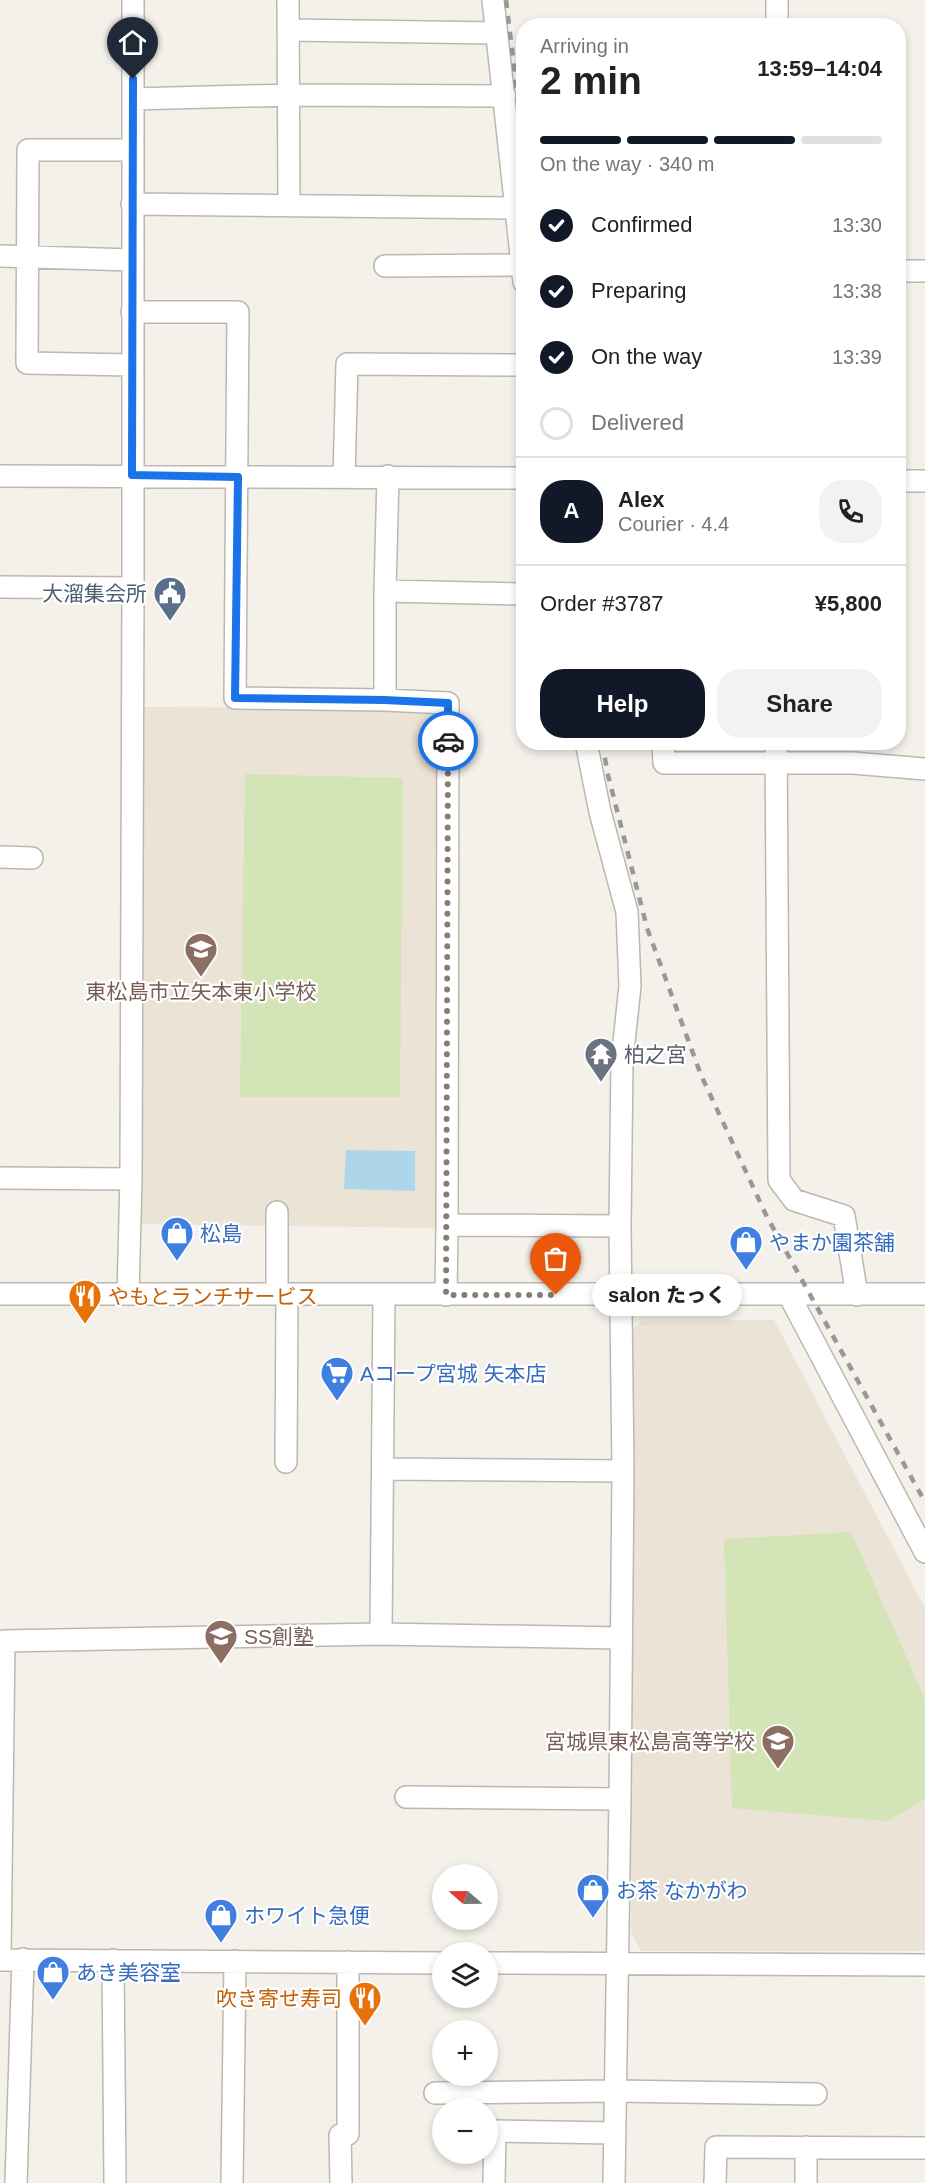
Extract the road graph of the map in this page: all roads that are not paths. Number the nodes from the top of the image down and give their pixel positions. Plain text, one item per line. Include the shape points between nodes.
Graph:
1 (133, 0) edge
2 (288, 0) edge
3 (493, 0) edge
4 (777, 0) edge
5 (777, 18) edge
6 (289, 30) junction
7 (496, 33) junction
8 (289, 95) junction
9 (505, 96) junction
10 (133, 99) junction
11 (133, 150) junction
12 (132, 204) junction
13 (289, 205) junction
14 (515, 208) junction
15 (516, 216) edge
16 (0, 256) edge
17 (28, 257) junction
18 (132, 260) junction
19 (385, 266) dead end
20 (906, 271) edge
21 (925, 272) edge
22 (516, 274) edge
23 (132, 312) junction
24 (132, 365) junction
25 (516, 365) edge
26 (132, 475) junction
27 (0, 476) edge
28 (388, 476) junction
29 (238, 477) junction
30 (344, 477) junction
31 (516, 478) edge
32 (906, 481) edge
33 (925, 481) edge
34 (0, 587) edge
35 (134, 588) junction
36 (385, 591) junction
37 (516, 594) edge
38 (384, 700) junction
39 (588, 750) edge
40 (663, 750) edge
41 (776, 753) edge
42 (925, 769) edge
43 (0, 857) edge
44 (32, 858) dead end
45 (0, 1178) edge
46 (131, 1179) junction
47 (277, 1212) dead end
48 (447, 1225) junction
49 (620, 1226) junction
50 (0, 1294) edge
51 (128, 1294) junction
52 (282, 1294) junction
53 (925, 1294) edge
54 (384, 1295) junction
55 (446, 1295) junction
56 (621, 1295) junction
57 (789, 1295) junction
58 (857, 1295) junction
59 (286, 1462) dead end
60 (383, 1469) junction
61 (623, 1471) junction
62 (925, 1552) edge
63 (381, 1634) junction
64 (621, 1638) junction
65 (406, 1797) dead end
66 (620, 1799) junction
67 (0, 1958) edge
68 (23, 1959) junction
69 (113, 1960) junction
70 (235, 1961) junction
71 (348, 1962) junction
72 (432, 1963) edge
73 (498, 1964) edge
74 (618, 1965) junction
75 (925, 1965) edge
76 (614, 2091) junction
77 (435, 2092) dead end
78 (816, 2094) dead end
79 (614, 2133) junction
80 (806, 2147) junction
81 (925, 2148) edge
82 (16, 2183) edge
83 (115, 2183) edge
84 (232, 2183) edge
85 (341, 2183) edge
86 (494, 2183) edge
87 (614, 2183) edge
88 (715, 2183) edge
89 (806, 2183) edge

1 - 10 street
2 - 6 street
3 - 7 street
4 - 5 street
6 - 7 street
6 - 8 street
7 - 9 street
8 - 9 street
8 - 10 street
8 - 13 street
9 - 14 street
10 - 11 street
11 - 12 street
11 - 17 street via 28,150
12 - 13 street
12 - 18 street
13 - 14 street
14 - 15 street
16 - 17 street
17 - 18 street
17 - 24 street via 27,363
18 - 23 street
19 - 22 street
20 - 21 street
23 - 24 street
23 - 29 street via 238,312
24 - 26 street
25 - 30 street via 347,364
26 - 27 street
26 - 29 street
26 - 35 street
28 - 30 street
28 - 31 street
28 - 36 street
29 - 30 street
29 - 38 street via 235,698
32 - 33 street
34 - 35 street
35 - 46 street
36 - 37 street
36 - 38 street
38 - 48 street via 448,703
39 - 49 street via 627,912 630,986 622,1060
40 - 41 street via 664,762
41 - 42 street
41 - 58 street via 778,1180 794,1200 844,1216
43 - 44 street
45 - 46 street
46 - 51 street
47 - 52 street
48 - 49 street
48 - 55 street
49 - 56 street
50 - 51 street
51 - 52 street
52 - 54 street
52 - 59 street
53 - 58 street
54 - 55 street
54 - 60 street
55 - 56 street
56 - 57 street
56 - 61 street
57 - 58 street
57 - 62 street
60 - 61 street
60 - 63 street
61 - 64 street
63 - 64 street
63 - 67 street via 4,1641
64 - 66 street
65 - 66 street
66 - 74 street
67 - 68 street
68 - 69 street
68 - 82 street
69 - 70 street
69 - 83 street
70 - 71 street
70 - 84 street
71 - 72 street
71 - 85 street via 348,2134 340,2135
73 - 74 street
74 - 75 street
74 - 76 street
76 - 77 street
76 - 78 street
76 - 79 street
79 - 86 street via 495,2131
79 - 87 street
80 - 81 street
80 - 88 street via 716,2147
80 - 89 street

